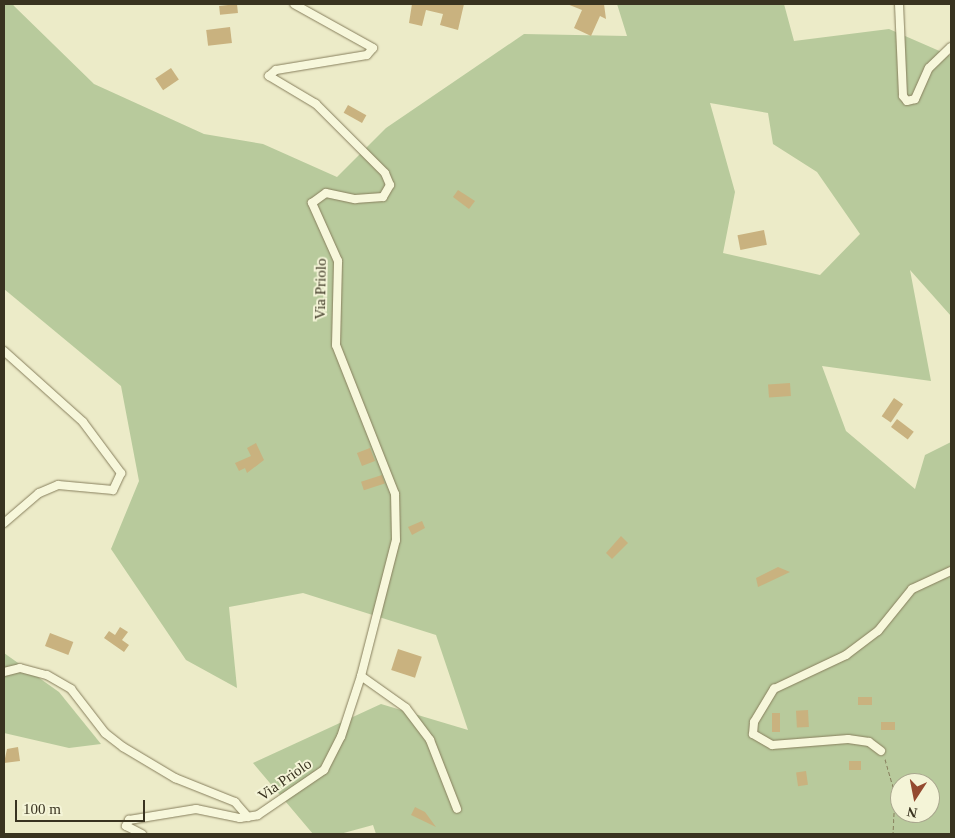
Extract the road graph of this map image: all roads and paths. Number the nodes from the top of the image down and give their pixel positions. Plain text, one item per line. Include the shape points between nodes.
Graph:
1 (294, 4) edge
2 (899, 4) edge
3 (951, 47) edge
4 (4, 350) edge
5 (4, 523) edge
6 (951, 571) edge
7 (4, 672) edge
8 (361, 676) junction
9 (881, 751) joint
10 (457, 809) dead end
11 (248, 817) junction
12 (142, 834) edge
13 (893, 834) edge

1 - 8 street, Via Priolo via 371,44 372,50 365,56 272,71 270,77 316,104 385,173 390,185 383,197 355,199 326,193 312,203 337,256 338,353 398,512 390,568
2 - 3 street via 903,96 907,101 915,99 929,68
4 - 5 street via 83,422 121,473 113,490 58,485 39,494
6 - 9 street via 912,588 878,631 846,655 774,689 754,722 752,734 772,745 848,739 869,742
7 - 11 street via 20,668 71,689 105,733 123,747 175,778 235,802
8 - 10 street via 406,708 430,740
8 - 11 street, Via Priolo via 341,737 324,770 285,801
9 - 13 path via 891,769 895,793
11 - 12 street, Via Priolo via 196,809 129,820 126,826

